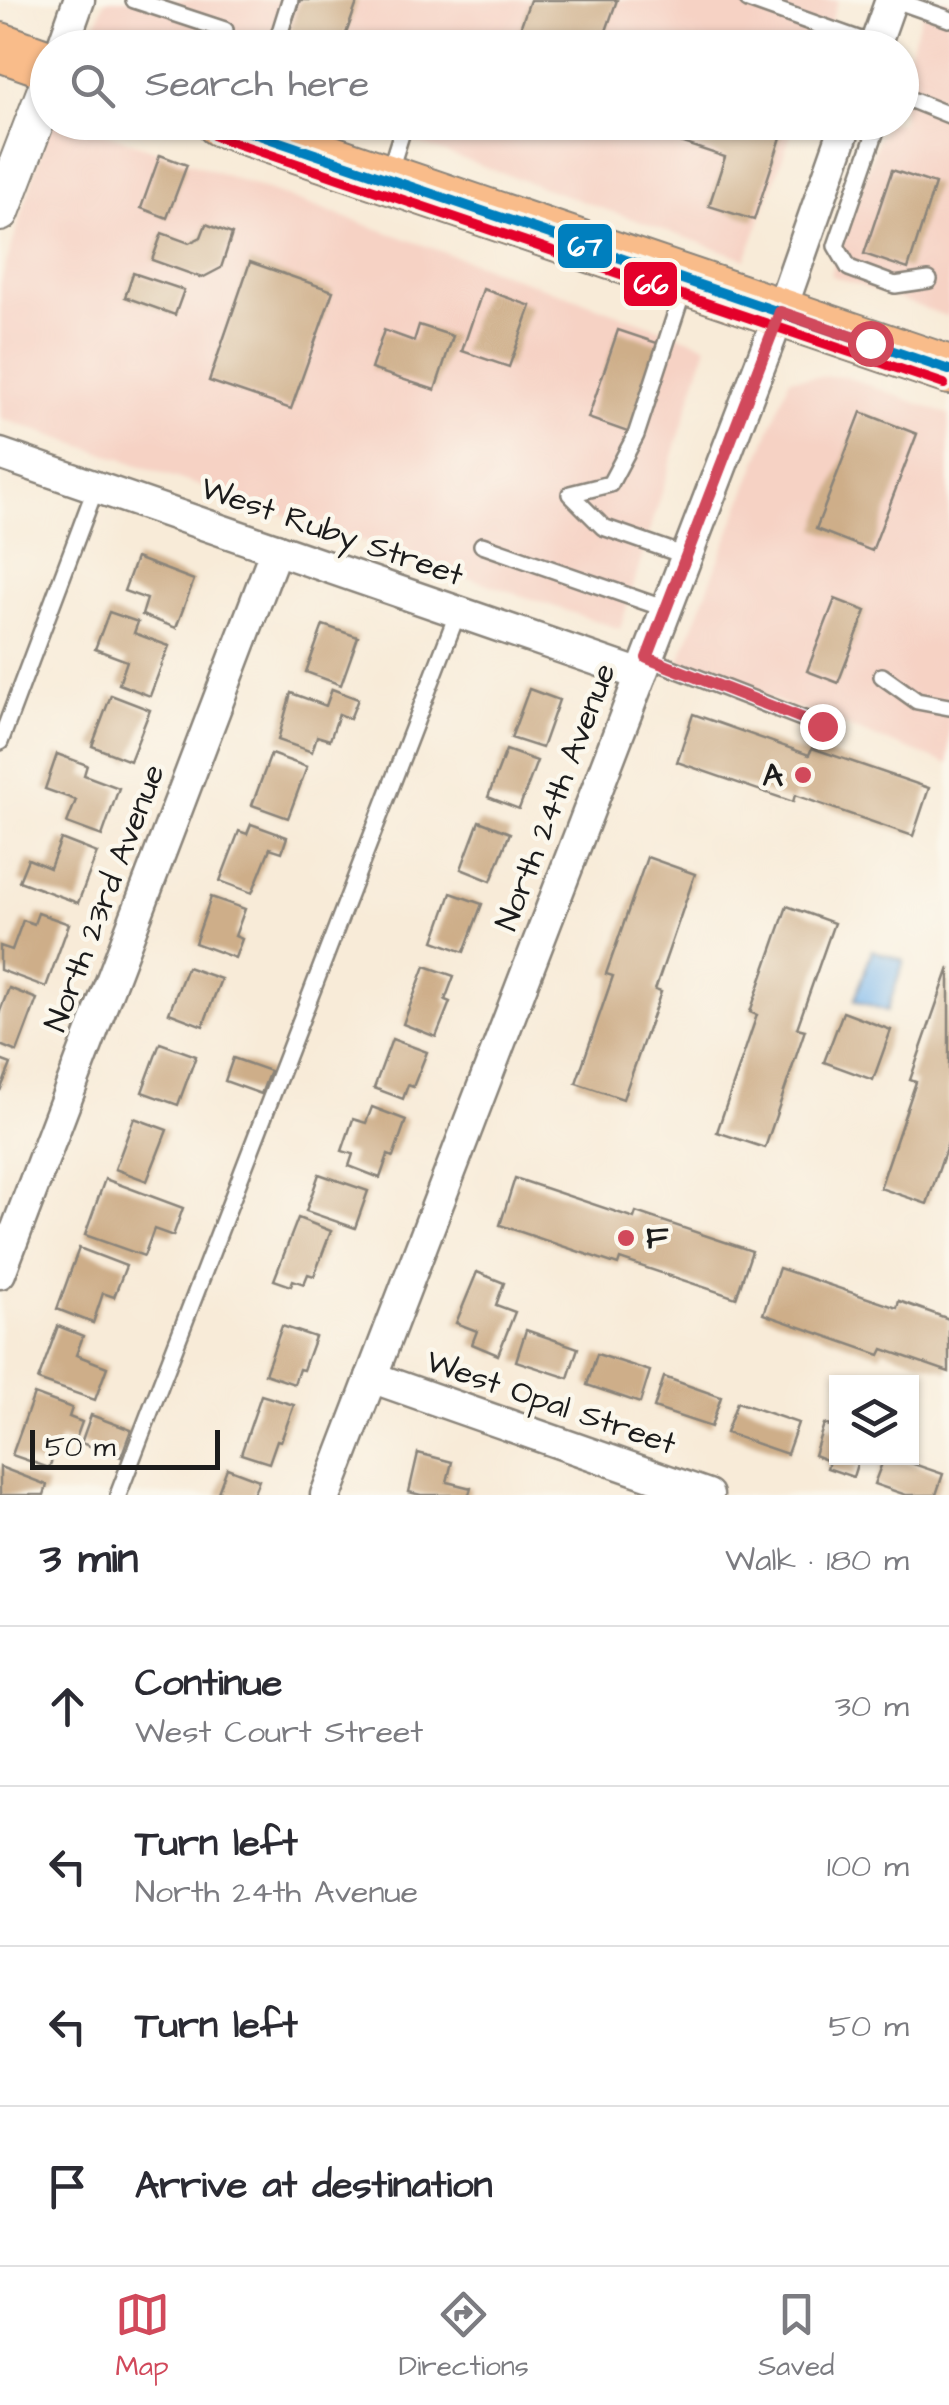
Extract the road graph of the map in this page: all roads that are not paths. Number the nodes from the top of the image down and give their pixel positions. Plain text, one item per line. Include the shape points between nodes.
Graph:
1 (79, 0) edge
2 (134, 0) edge
3 (290, 0) edge
4 (748, 0) edge
5 (893, 0) edge
6 (949, 20) edge
7 (68, 30) edge
8 (226, 30) dead end
9 (281, 30) edge
10 (831, 30) edge
11 (881, 30) edge
12 (0, 47) edge
13 (30, 58) edge
14 (919, 103) edge
15 (949, 115) edge
16 (30, 134) edge
17 (273, 140) edge
18 (399, 140) edge
19 (842, 140) edge
20 (872, 140) edge
21 (387, 179) junction
22 (0, 212) edge
23 (929, 280) dead end
24 (686, 281) junction
25 (780, 312) junction
26 (949, 370) edge
27 (0, 454) edge
28 (96, 487) junction
29 (482, 545) dead end
30 (276, 549) junction
31 (686, 556) junction
32 (666, 609) junction
33 (458, 612) junction
34 (644, 667) junction
35 (882, 676) dead end
36 (949, 707) edge
37 (822, 726) dead end
38 (0, 742) edge
39 (0, 1272) edge
40 (371, 1377) junction
41 (118, 1495) edge
42 (326, 1495) edge
43 (708, 1495) edge

1 - 7 street
2 - 8 lane
3 - 9 lane
4 - 10 lane
5 - 6 lane
5 - 11 street
12 - 13 main road
14 - 15 lane
16 - 22 street
17 - 21 main road
18 - 21 lane
19 - 25 street, North 24th Avenue
20 - 23 lane via 836,246 849,268 895,284
21 - 24 main road
24 - 25 main road
24 - 31 lane via 636,435 610,484 570,494 603,527
25 - 26 main road
25 - 31 street, North 24th Avenue
27 - 28 street, West Ruby Street
28 - 30 street, West Ruby Street
28 - 38 lane
29 - 32 lane
30 - 33 street, West Ruby Street
30 - 39 street, North 23rd Avenue
31 - 32 street, North 24th Avenue
32 - 34 street, North 24th Avenue
33 - 34 street, West Ruby Street
33 - 41 lane
34 - 37 lane
34 - 40 street, North 24th Avenue
35 - 36 lane via 917,700
40 - 42 street, North 24th Avenue
40 - 43 street, West Opal Street

